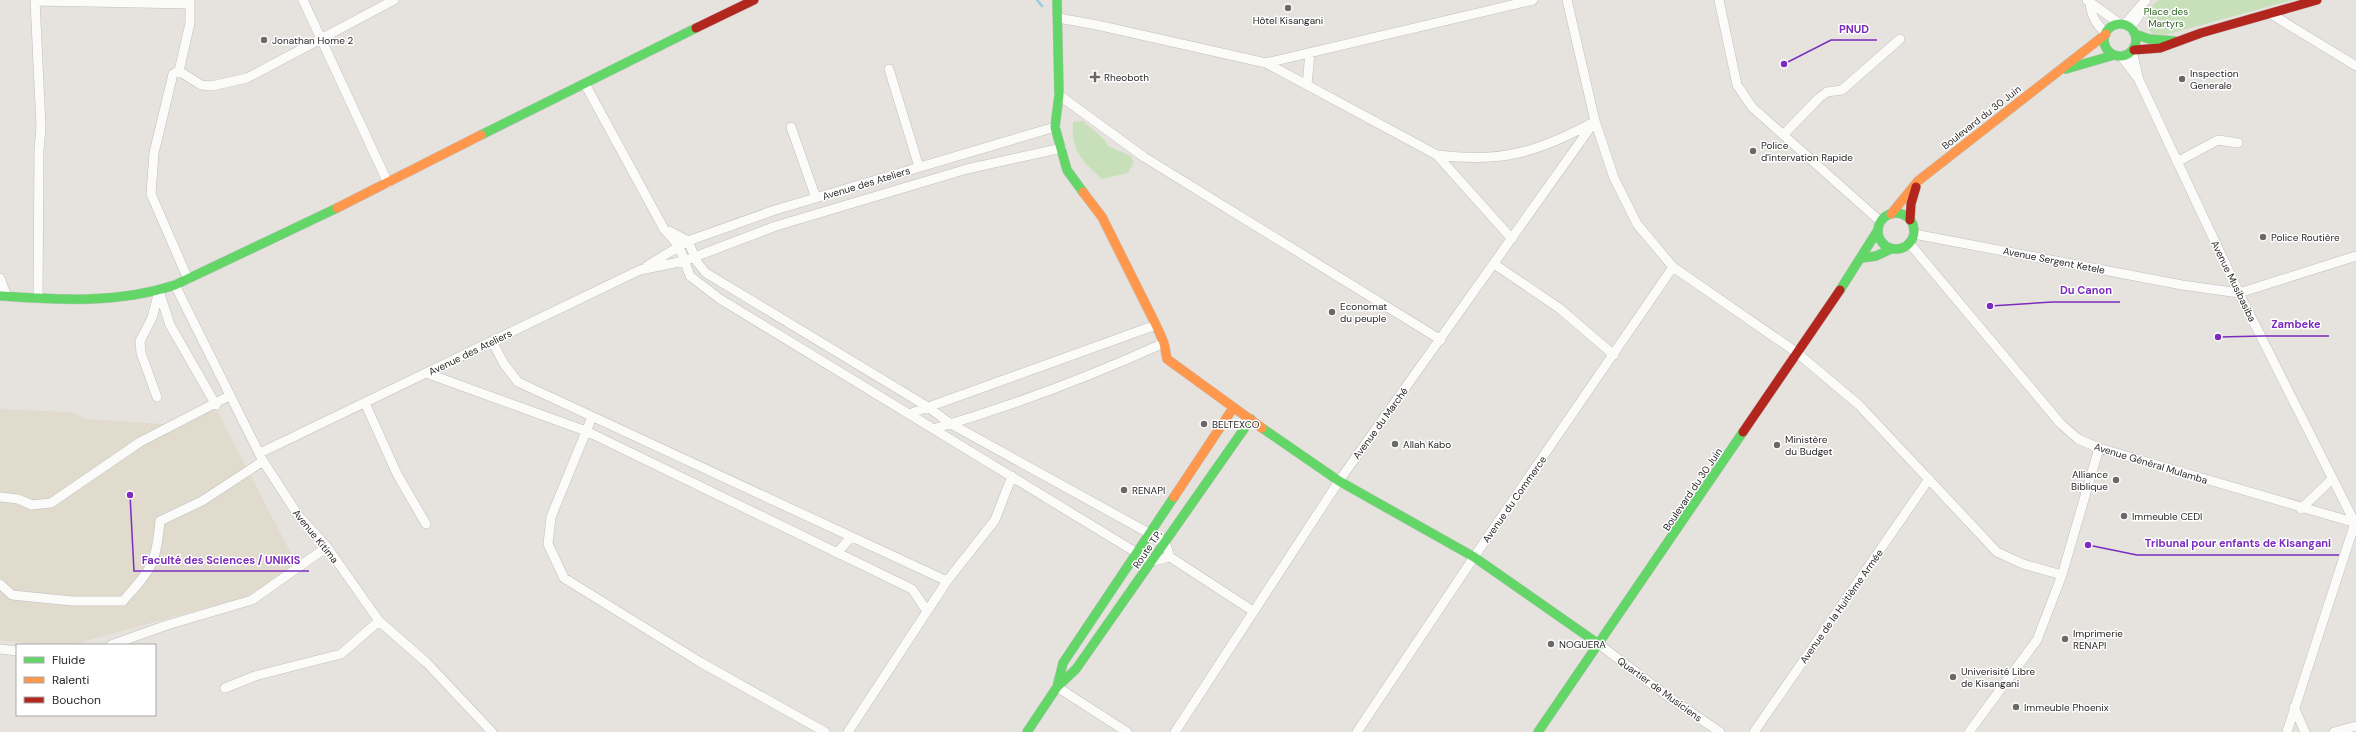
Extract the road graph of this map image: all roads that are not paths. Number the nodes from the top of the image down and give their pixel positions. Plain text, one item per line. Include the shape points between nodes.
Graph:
1 (35, 0) edge
2 (303, 0) edge
3 (394, 0) edge
4 (754, 0) edge
5 (1057, 0) edge
6 (1533, 0) edge
7 (1567, 0) edge
8 (1718, 0) edge
9 (2317, 0) edge
10 (2088, 1) edge
11 (190, 2) edge
12 (2144, 3) edge
13 (2271, 14) junction
14 (1058, 18) junction
15 (2127, 28) junction
16 (2106, 33) junction
17 (1900, 39) dead end
18 (321, 41) junction
19 (2176, 41) junction
20 (2133, 50) junction
21 (1310, 52) junction
22 (2118, 56) junction
23 (1266, 63) junction
24 (2356, 66) edge
25 (889, 70) dead end
26 (179, 71) junction
27 (2058, 71) junction
28 (2139, 80) junction
29 (585, 84) junction
30 (1307, 85) junction
31 (1059, 95) junction
32 (1595, 121) junction
33 (791, 127) dead end
34 (1055, 127) junction
35 (1783, 135) junction
36 (2238, 143) dead end
37 (1062, 148) junction
38 (1437, 155) junction
39 (2177, 162) junction
40 (919, 167) junction
41 (1918, 182) junction
42 (388, 183) junction
43 (816, 198) junction
44 (1891, 214) junction
45 (1910, 220) junction
46 (1879, 226) junction
47 (664, 229) junction
48 (1914, 234) junction
49 (1512, 239) junction
50 (688, 241) junction
51 (1910, 244) junction
52 (679, 246) junction
53 (1891, 249) junction
54 (695, 256) junction
55 (2356, 256) edge
56 (1862, 258) junction
57 (684, 261) junction
58 (1494, 264) junction
59 (1673, 267) junction
60 (640, 270) junction
61 (0, 278) edge
62 (188, 279) junction
63 (175, 285) junction
64 (159, 291) junction
65 (2239, 294) junction
66 (4, 296) edge
67 (38, 298) junction
68 (1156, 325) junction
69 (492, 340) junction
70 (1441, 340) junction
71 (1164, 343) junction
72 (1796, 352) junction
73 (1614, 355) junction
74 (426, 373) junction
75 (229, 396) junction
76 (157, 397) dead end
77 (365, 403) junction
78 (216, 405) junction
79 (928, 407) junction
80 (1233, 408) junction
81 (909, 414) junction
82 (592, 417) junction
83 (1251, 419) junction
84 (951, 424) junction
85 (933, 429) junction
86 (586, 431) junction
87 (2099, 448) junction
88 (261, 457) junction
89 (1012, 476) junction
90 (1929, 479) junction
91 (2332, 479) junction
92 (1339, 481) junction
93 (0, 497) edge
94 (2302, 509) junction
95 (2356, 523) edge
96 (426, 524) dead end
97 (1149, 533) junction
98 (850, 537) junction
99 (1165, 542) junction
100 (327, 546) junction
101 (837, 553) junction
102 (1137, 553) junction
103 (1170, 557) junction
104 (1474, 557) junction
105 (1153, 561) junction
106 (2062, 575) junction
107 (947, 581) junction
108 (0, 584) edge
109 (927, 611) junction
110 (1253, 611) junction
111 (379, 621) junction
112 (114, 644) edge
113 (1600, 645) junction
114 (0, 649) edge
115 (16, 651) edge
116 (1057, 687) junction
117 (226, 688) dead end
118 (2294, 707) junction
119 (2356, 726) edge
120 (492, 732) edge
121 (826, 732) edge
122 (848, 732) edge
123 (1027, 732) edge
124 (1128, 732) edge
125 (1175, 732) edge
126 (1357, 732) edge
127 (1538, 732) edge
128 (1720, 732) edge
129 (1754, 732) edge
130 (1969, 732) edge
131 (2287, 732) edge
132 (2305, 732) edge
133 (2334, 732) edge

1 - 11 street
1 - 67 street via 41,127
2 - 18 street
3 - 18 street
4 - 29 street
5 - 14 street
6 - 21 street
7 - 32 street
8 - 35 street via 1737,85 1752,107
9 - 13 street
10 - 15 street
10 - 16 street via 2098,26
11 - 26 street via 190,23
12 - 15 street via 2138,17
13 - 19 street
13 - 24 street
14 - 23 street
14 - 31 street
15 - 16 street via 2110,28
15 - 19 street via 2149,38
15 - 20 street via 2136,39
16 - 22 street via 2104,42 2107,50
16 - 27 street, Boulevard du 30 Juin
17 - 35 street via 1842,90 1827,92 1819,98
18 - 26 street via 247,78 228,84 201,85
18 - 42 street
19 - 20 street via 2153,51
20 - 22 street
20 - 28 street
21 - 23 street
21 - 30 street
22 - 27 street
22 - 28 street
23 - 30 street
25 - 40 street
26 - 62 street via 173,74 154,153 151,194
27 - 41 street, Boulevard du 30 Juin
28 - 39 street, Avenue Musibasiba
29 - 42 street
29 - 47 street
30 - 38 street
31 - 34 street
31 - 70 street via 1144,157
32 - 38 street via 1556,142 1525,152 1494,158 1467,159
32 - 49 street, Avenue du Marché
32 - 59 street via 1625,204 1637,224
33 - 43 street
34 - 37 street
34 - 40 street, Avenue des Ateliers
35 - 46 street
36 - 39 street via 2218,140
37 - 54 street, Avenue des Ateliers via 967,169 806,216
37 - 68 street via 1067,170 1102,217
38 - 49 street
39 - 65 street, Avenue Musibasiba
40 - 43 street, Avenue des Ateliers
41 - 44 street, Boulevard du 30 Juin
41 - 45 street via 1911,204
42 - 62 street
43 - 50 street, Avenue des Ateliers
44 - 45 street via 1902,214
44 - 46 street
45 - 48 street
46 - 53 street via 1881,242
46 - 56 street, Boulevard du 30 Juin
47 - 50 street
47 - 52 street
48 - 51 street
48 - 65 street, Avenue Sergent Ketele
49 - 58 street, Avenue du Marché
50 - 52 street, Avenue des Ateliers
50 - 54 street
51 - 53 street
51 - 87 street, Avenue Général Mulamba via 2060,423 2078,438
52 - 57 street
52 - 60 street, Avenue des Ateliers
53 - 56 street via 1876,256
54 - 57 street, Avenue des Ateliers
54 - 79 street via 706,273
55 - 65 street, Avenue Sergent Ketele
56 - 72 street, Boulevard du 30 Juin
57 - 60 street, Avenue des Ateliers
57 - 81 street via 690,276 720,299
58 - 70 street, Avenue du Marché
58 - 73 street via 1559,308
59 - 72 street
59 - 73 street, Avenue du Commerce
60 - 69 street, Avenue des Ateliers
61 - 66 street
62 - 63 street
63 - 64 street
63 - 75 street, Avenue Kitima
64 - 67 street via 114,299
64 - 76 street via 152,318 140,341 141,353
64 - 78 street via 170,325
65 - 91 street, Avenue Musibasiba
66 - 67 street
68 - 71 street
68 - 79 street
69 - 74 street, Avenue des Ateliers
69 - 82 street via 504,364 518,382
70 - 92 street, Avenue du Marché
71 - 80 street via 1167,358
71 - 84 street via 1096,374
72 - 90 street via 1859,405
72 - 113 street, Boulevard du 30 Juin
73 - 104 street, Avenue du Commerce
74 - 77 street, Avenue des Ateliers
74 - 86 street
75 - 78 street
75 - 88 street, Avenue Kitima
77 - 88 street, Avenue des Ateliers
77 - 96 street via 397,474
78 - 93 street via 140,442 51,502 32,505 18,499
79 - 81 street
79 - 84 street
80 - 83 street
80 - 97 street, Route T.P.
81 - 85 street
82 - 86 street
82 - 98 street
83 - 92 street
83 - 99 street, Route T.P.
84 - 85 street
84 - 97 street
85 - 89 street
86 - 101 street
86 - 121 street via 551,517 548,544 564,578 700,662
87 - 94 street, Avenue Général Mulamba
87 - 106 street
88 - 100 street, Avenue Kitima via 298,515
88 - 108 street, Avenue des Ateliers via 202,501 160,521 157,554 149,572 123,600 72,601 12,595
89 - 102 street
89 - 107 street via 995,520
90 - 106 street via 1997,552 2023,564
90 - 129 street, Avenue de la Huitième Armée
91 - 94 street
91 - 95 street, Avenue Musibasiba
92 - 104 street
92 - 110 street, Avenue du Marché
94 - 95 street, Avenue Général Mulamba
95 - 118 street
97 - 99 street
97 - 102 street, Route T.P.
98 - 101 street
98 - 107 street
99 - 103 street
99 - 105 street, Route T.P.
100 - 111 street, Avenue Kitima
100 - 112 street via 252,600
101 - 109 street via 912,589
102 - 105 street
102 - 116 street, Route T.P. via 1063,663
103 - 105 street
103 - 110 street
104 - 113 street
104 - 126 street, Avenue du Commerce
105 - 116 street, Route T.P. via 1076,669
106 - 130 street via 2037,640
107 - 109 street
109 - 122 street
110 - 125 street, Avenue du Marché
111 - 117 street via 341,654 255,676
111 - 120 street, Avenue Kitima via 427,664
113 - 127 street, Boulevard du 30 Juin
113 - 128 street, Quartier de Musiciens
114 - 115 street
116 - 123 street, Route T.P.
116 - 124 street
118 - 131 street
118 - 132 street
119 - 133 street

